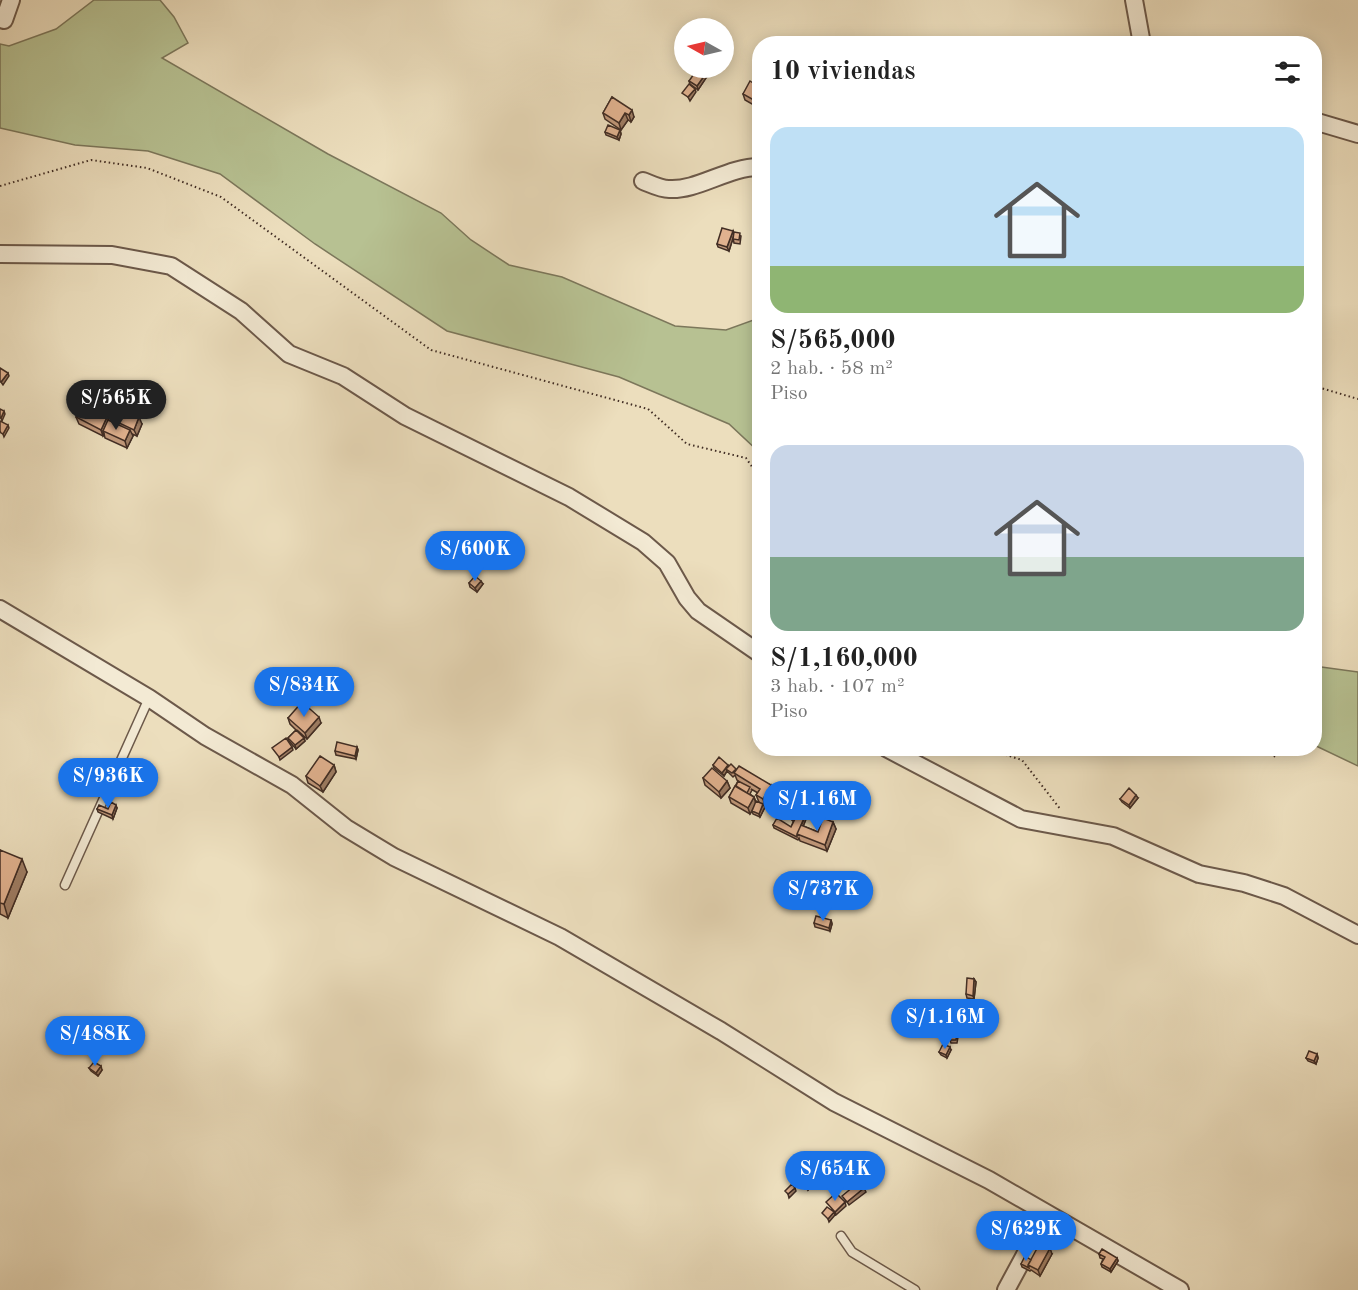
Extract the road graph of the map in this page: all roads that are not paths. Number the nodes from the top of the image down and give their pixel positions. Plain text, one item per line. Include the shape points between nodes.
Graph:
1 (11, 0) edge
2 (1134, 0) edge
3 (4, 20) dead end
4 (1141, 36) edge
5 (1322, 123) edge
6 (1358, 134) edge
7 (752, 168) edge
8 (642, 181) dead end
9 (0, 254) edge
10 (0, 609) edge
11 (752, 648) edge
12 (149, 698) junction
13 (901, 756) edge
14 (65, 885) dead end
15 (1358, 935) edge
16 (1047, 1214) junction
17 (841, 1236) dead end
18 (915, 1290) edge
19 (1006, 1290) edge
20 (1180, 1290) edge

1 - 3 street
2 - 4 street
5 - 6 street
7 - 8 street via 732,170 678,189
9 - 11 street via 112,255 171,266 225,299 289,354 343,376 405,416 559,492 643,542 667,563 698,611
10 - 12 street
12 - 14 lane
12 - 16 street via 205,736 292,785 346,828 394,857 560,937 834,1102 990,1180
13 - 15 street via 1021,819 1113,836 1199,874 1284,896
16 - 19 street
16 - 20 street
17 - 18 lane via 852,1252

